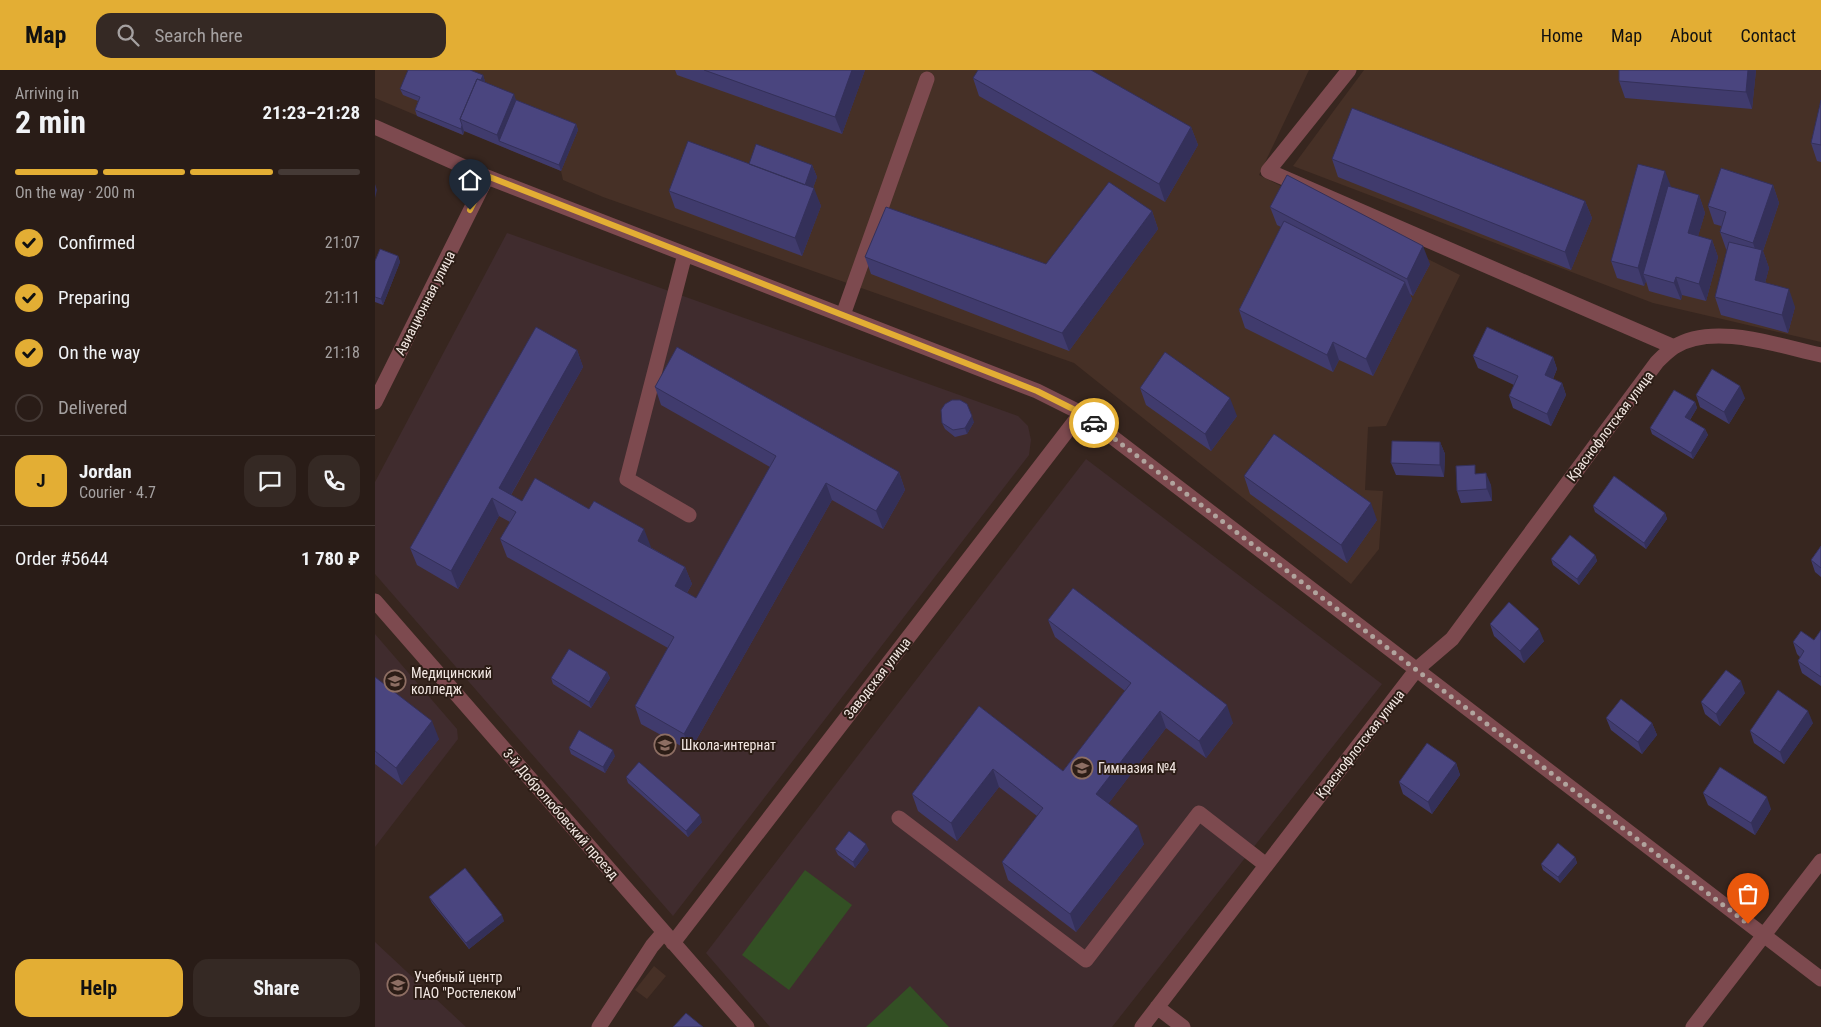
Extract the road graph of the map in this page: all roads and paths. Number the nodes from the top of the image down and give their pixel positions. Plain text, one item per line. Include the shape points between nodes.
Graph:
1 (1349, 70) edge
2 (927, 78) dead end
3 (375, 127) edge
4 (487, 176) junction
5 (685, 254) junction
6 (843, 315) junction
7 (1674, 347) junction
8 (1821, 354) edge
9 (375, 402) edge
10 (1081, 413) junction
11 (689, 515) dead end
12 (375, 601) edge
13 (1417, 669) junction
14 (899, 818) dead end
15 (1821, 861) edge
16 (1266, 865) junction
17 (1763, 935) junction
18 (669, 937) junction
19 (1821, 979) edge
20 (1157, 1007) junction
21 (599, 1027) edge
22 (747, 1027) edge
23 (1142, 1027) edge
24 (1183, 1027) edge
25 (1693, 1027) edge

1 - 7 street via 1265,169
2 - 6 street
3 - 4 street
4 - 5 street
4 - 9 street, Авиационная улица
5 - 6 street
5 - 11 street via 627,479
6 - 10 street via 1037,391
7 - 8 street via 1691,339 1720,334
7 - 13 street, Краснофлотская улица via 1657,362 1452,639
10 - 13 street
10 - 18 street, Заводская улица
12 - 18 street, 3-й Добролюбовский проезд
13 - 16 street, Краснофлотская улица
13 - 17 street
14 - 16 street via 1085,960 1199,813
15 - 17 street
16 - 20 street, Краснофлотская улица
17 - 19 street
17 - 25 street
18 - 21 street, Заводская улица via 652,946
18 - 22 street, 3-й Добролюбовский проезд
20 - 23 street, Краснофлотская улица
20 - 24 street

